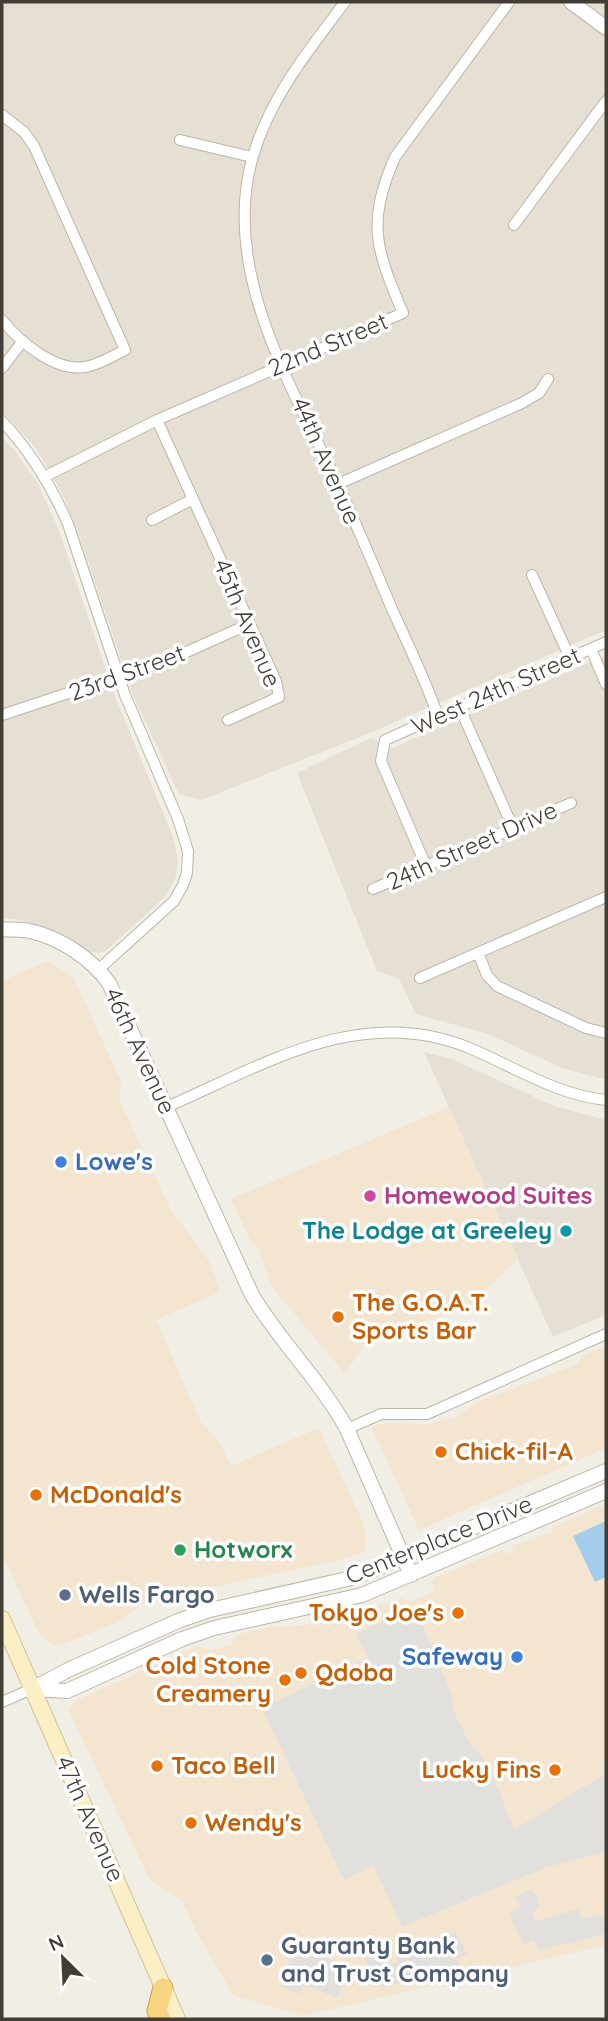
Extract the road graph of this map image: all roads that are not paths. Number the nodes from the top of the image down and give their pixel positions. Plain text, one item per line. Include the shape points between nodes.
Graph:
1 (345, 2) edge
2 (509, 2) edge
3 (571, 2) edge
4 (606, 29) edge
5 (606, 101) edge
6 (2, 115) edge
7 (180, 140) dead end
8 (252, 157) junction
9 (514, 225) dead end
10 (2, 320) edge
11 (23, 341) junction
12 (283, 364) junction
13 (2, 368) edge
14 (548, 379) dead end
15 (157, 420) junction
16 (2, 421) edge
17 (46, 476) junction
18 (338, 484) junction
19 (193, 499) junction
20 (152, 520) dead end
21 (532, 575) dead end
22 (249, 624) junction
23 (606, 642) edge
24 (591, 649) junction
25 (570, 657) junction
26 (119, 677) junction
27 (606, 684) edge
28 (459, 706) junction
29 (2, 715) edge
30 (438, 716) junction
31 (228, 720) dead end
32 (571, 803) dead end
33 (513, 828) junction
34 (426, 866) junction
35 (373, 889) dead end
36 (606, 897) edge
37 (2, 929) edge
38 (478, 953) junction
39 (99, 969) junction
40 (420, 978) dead end
41 (606, 1033) edge
42 (606, 1100) edge
43 (167, 1107) junction
44 (606, 1334) edge
45 (347, 1429) junction
46 (606, 1471) edge
47 (606, 1491) edge
48 (404, 1558) junction
49 (411, 1575) junction
50 (2, 1619) edge
51 (34, 1688) junction
52 (2, 1702) edge
53 (163, 1988) junction
54 (161, 2019) edge
55 (177, 2019) edge

1 - 8 street, 44th Avenue via 281,90
2 - 12 street, 22nd Street via 395,157 384,182 376,228 382,263 403,313
3 - 4 street
5 - 9 street
6 - 11 street via 34,146 125,349 87,367 68,367
7 - 8 street
8 - 12 street, 44th Avenue via 245,223 249,267 261,316
10 - 11 street
11 - 13 street
12 - 15 street, 22nd Street
12 - 18 street, 44th Avenue
14 - 18 street via 538,394 522,403
15 - 17 street, 22nd Street
15 - 19 street, 45th Avenue
16 - 17 street, 46th Avenue
17 - 26 street, 46th Avenue via 68,524
18 - 30 street, 44th Avenue
19 - 20 street
19 - 22 street, 45th Avenue
21 - 25 street
22 - 26 street, 23rd Street
22 - 31 street, 45th Avenue via 279,696
23 - 24 street, West 24th Street
24 - 25 street, West 24th Street
24 - 27 street
25 - 28 street, West 24th Street
26 - 29 street, 23rd Street
26 - 39 street, 46th Avenue via 178,819 188,851 187,873 174,901
28 - 30 street, West 24th Street
28 - 33 street
30 - 34 street, West 24th Street via 385,740 381,761
32 - 33 street, 24th Street Drive
33 - 34 street, 24th Street Drive
34 - 35 street, 24th Street Drive
36 - 38 street
37 - 39 street via 30,931 57,941
38 - 40 street
38 - 41 street via 497,986
39 - 43 street, 46th Avenue
42 - 43 street via 559,1090 454,1043 406,1032 373,1031 311,1044
43 - 45 street, 46th Avenue via 252,1294 327,1394
44 - 45 street via 427,1414 381,1414
45 - 48 street, 46th Avenue
46 - 48 street, Centerplace Drive
47 - 49 street, Centerplace Drive
48 - 49 street, 46th Avenue
48 - 51 street, Centerplace Drive via 339,1582 232,1604 178,1621
49 - 51 street, Centerplace Drive via 362,1595 214,1628 67,1690
50 - 51 main road, 47th Avenue
51 - 52 street, Centerplace Drive
51 - 53 main road, 47th Avenue
53 - 54 highway via 157,2011
53 - 55 main road, 47th Avenue

